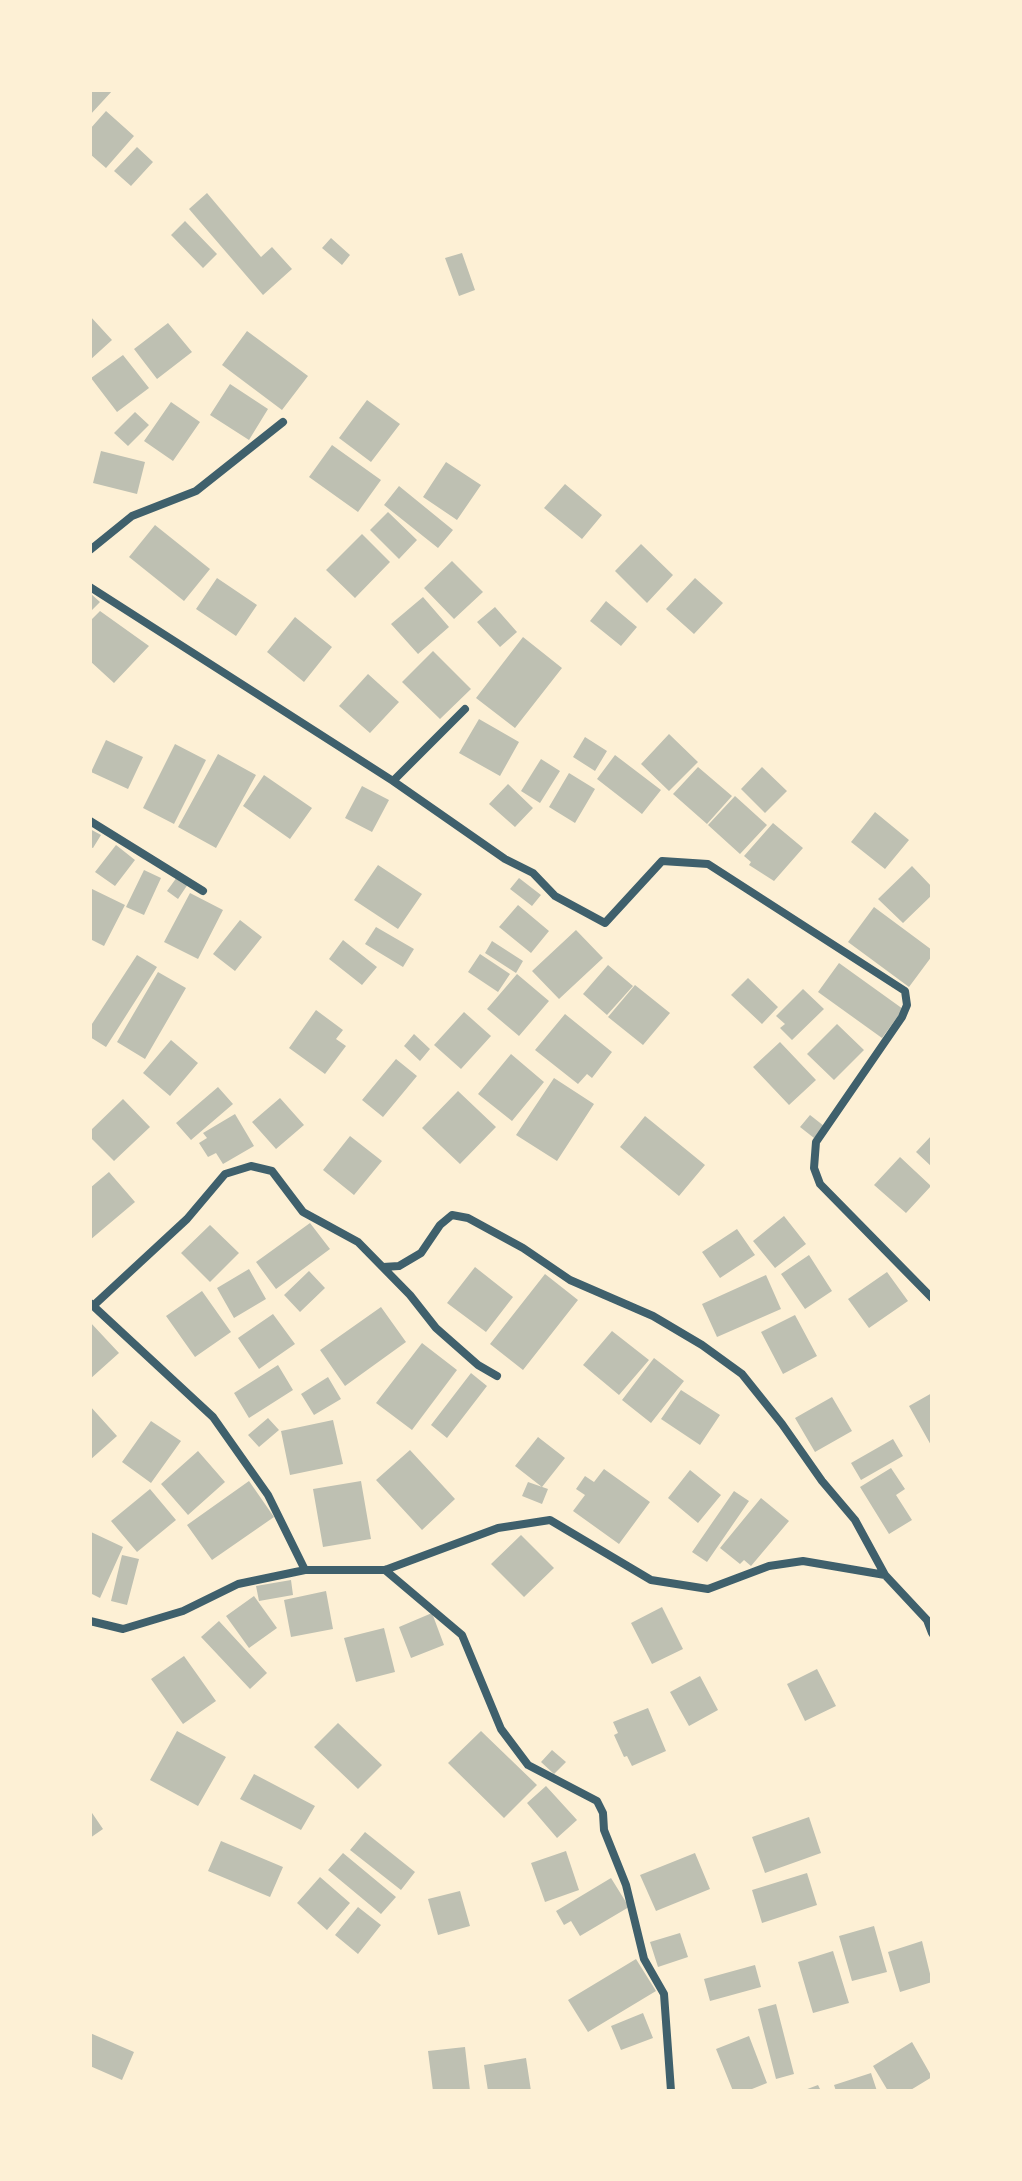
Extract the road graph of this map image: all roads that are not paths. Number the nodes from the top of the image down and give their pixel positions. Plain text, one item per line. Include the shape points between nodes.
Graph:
1 (283, 422) dead end
2 (90, 550) edge
3 (90, 587) edge
4 (465, 709) dead end
5 (393, 781) junction
6 (90, 821) edge
7 (203, 891) dead end
8 (383, 1267) junction
9 (932, 1298) edge
10 (91, 1304) edge
11 (497, 1376) dead end
12 (305, 1570) junction
13 (385, 1570) junction
14 (885, 1575) junction
15 (90, 1621) edge
16 (932, 1633) edge
17 (671, 2091) edge

1 - 2 street via 196,491 132,516
3 - 5 street
4 - 5 street
5 - 9 street via 533,873 555,896 605,923 662,861 708,864 905,991 902,1017 816,1142 814,1168 820,1184
6 - 7 street
8 - 10 street via 358,1242 303,1212 272,1171 251,1166 225,1174 187,1219
8 - 11 street via 436,1328
8 - 14 street via 399,1266 421,1253 452,1215 468,1218 570,1280 653,1316 702,1345 742,1374 782,1424 855,1520
10 - 12 street via 213,1417 268,1495
12 - 13 street
12 - 15 street via 238,1584 183,1611 123,1629
13 - 14 street via 498,1528 550,1520 651,1580 708,1589 769,1566 803,1561
13 - 17 street via 462,1635 501,1729 528,1765 597,1801 644,1959 664,1994
14 - 16 street via 927,1620

